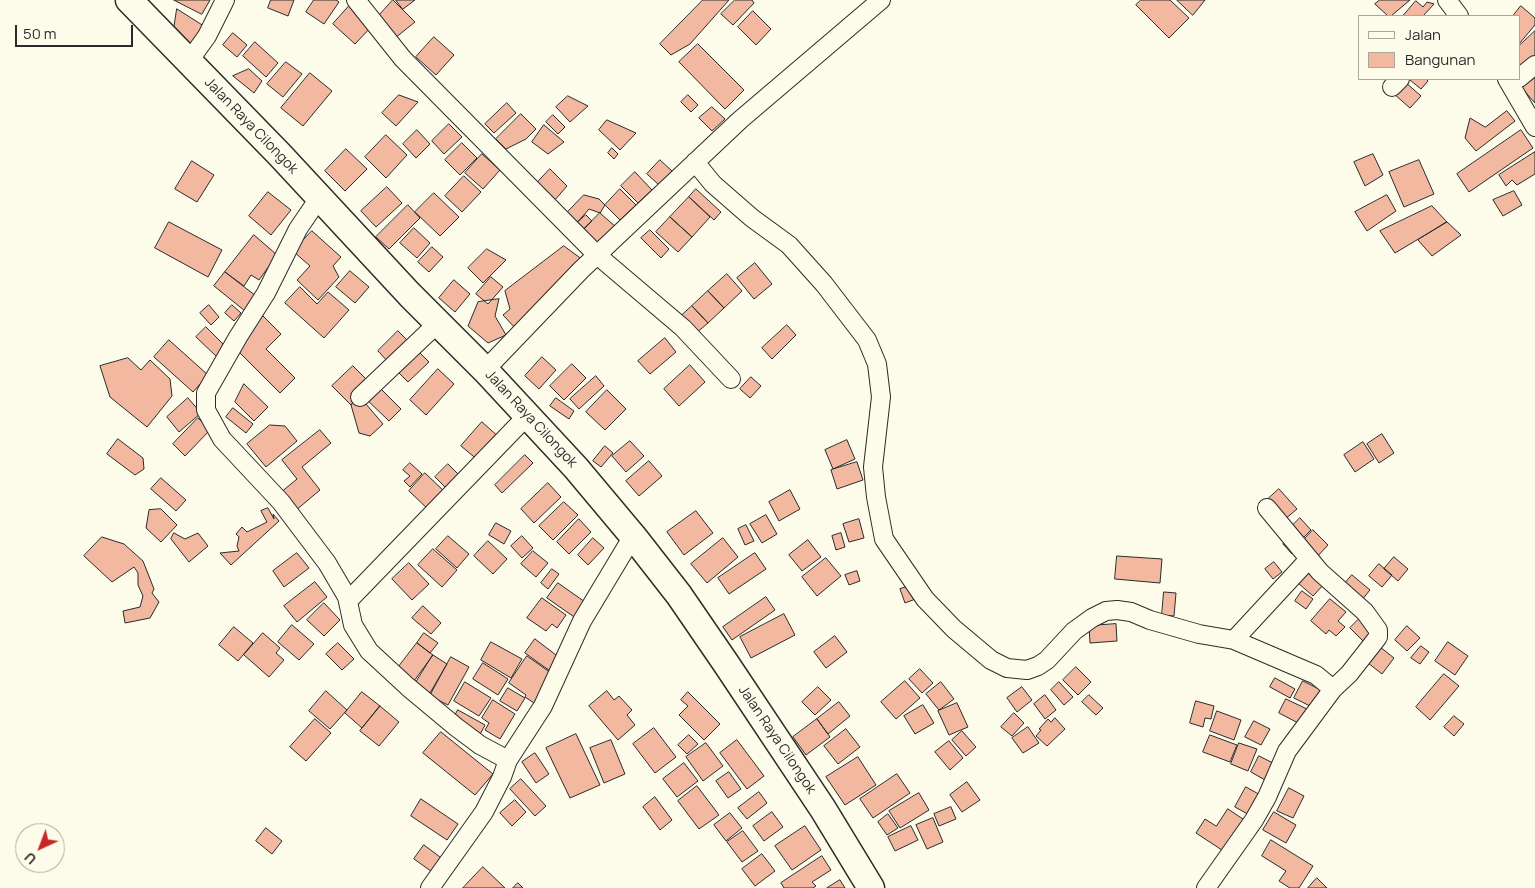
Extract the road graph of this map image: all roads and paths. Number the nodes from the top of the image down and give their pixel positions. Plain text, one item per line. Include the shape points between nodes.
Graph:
1 (129, 0) edge
2 (225, 0) edge
3 (356, 0) edge
4 (881, 0) edge
5 (1446, 0) edge
6 (1458, 15) edge
7 (189, 61) junction
8 (1535, 65) edge
9 (1520, 76) edge
10 (1514, 80) edge
11 (1535, 127) edge
12 (695, 162) junction
13 (319, 198) junction
14 (597, 255) junction
15 (438, 323) junction
16 (485, 370) junction
17 (731, 378) dead end
18 (360, 397) dead end
19 (527, 416) junction
20 (1267, 508) dead end
21 (633, 536) junction
22 (1309, 559) junction
23 (348, 601) junction
24 (1234, 640) junction
25 (1333, 689) junction
26 (508, 760) junction
27 (437, 885) edge
28 (871, 888) edge
29 (1206, 888) edge

1 - 7 highway, Jalan Raya Cilongok
2 - 7 street via 207,36
3 - 14 street via 403,59
4 - 12 street
5 - 6 street
7 - 13 highway, Jalan Raya Cilongok
8 - 9 street
10 - 11 street
12 - 14 street
12 - 24 street via 713,184 789,245 867,340 877,364 881,397 873,467 884,539 925,599 954,629 991,660 1007,668 1027,670 1038,666 1074,631 1106,611 1130,612 1198,634
13 - 15 highway, Jalan Raya Cilongok
13 - 23 street via 298,229 266,293 206,393 206,410 222,439 275,495 310,539
14 - 16 street
14 - 17 street via 683,328
15 - 16 highway, Jalan Raya Cilongok
15 - 18 street
16 - 19 highway, Jalan Raya Cilongok
19 - 21 highway, Jalan Raya Cilongok
19 - 23 street
20 - 22 street
21 - 26 street via 582,621 543,706
21 - 28 highway, Jalan Raya Cilongok via 727,665 823,809
22 - 24 street
22 - 25 street via 1365,612 1378,630 1376,641
23 - 26 street via 353,625 369,651 456,727
24 - 25 street via 1316,675
25 - 29 street via 1287,751 1267,797
26 - 27 street via 484,812

